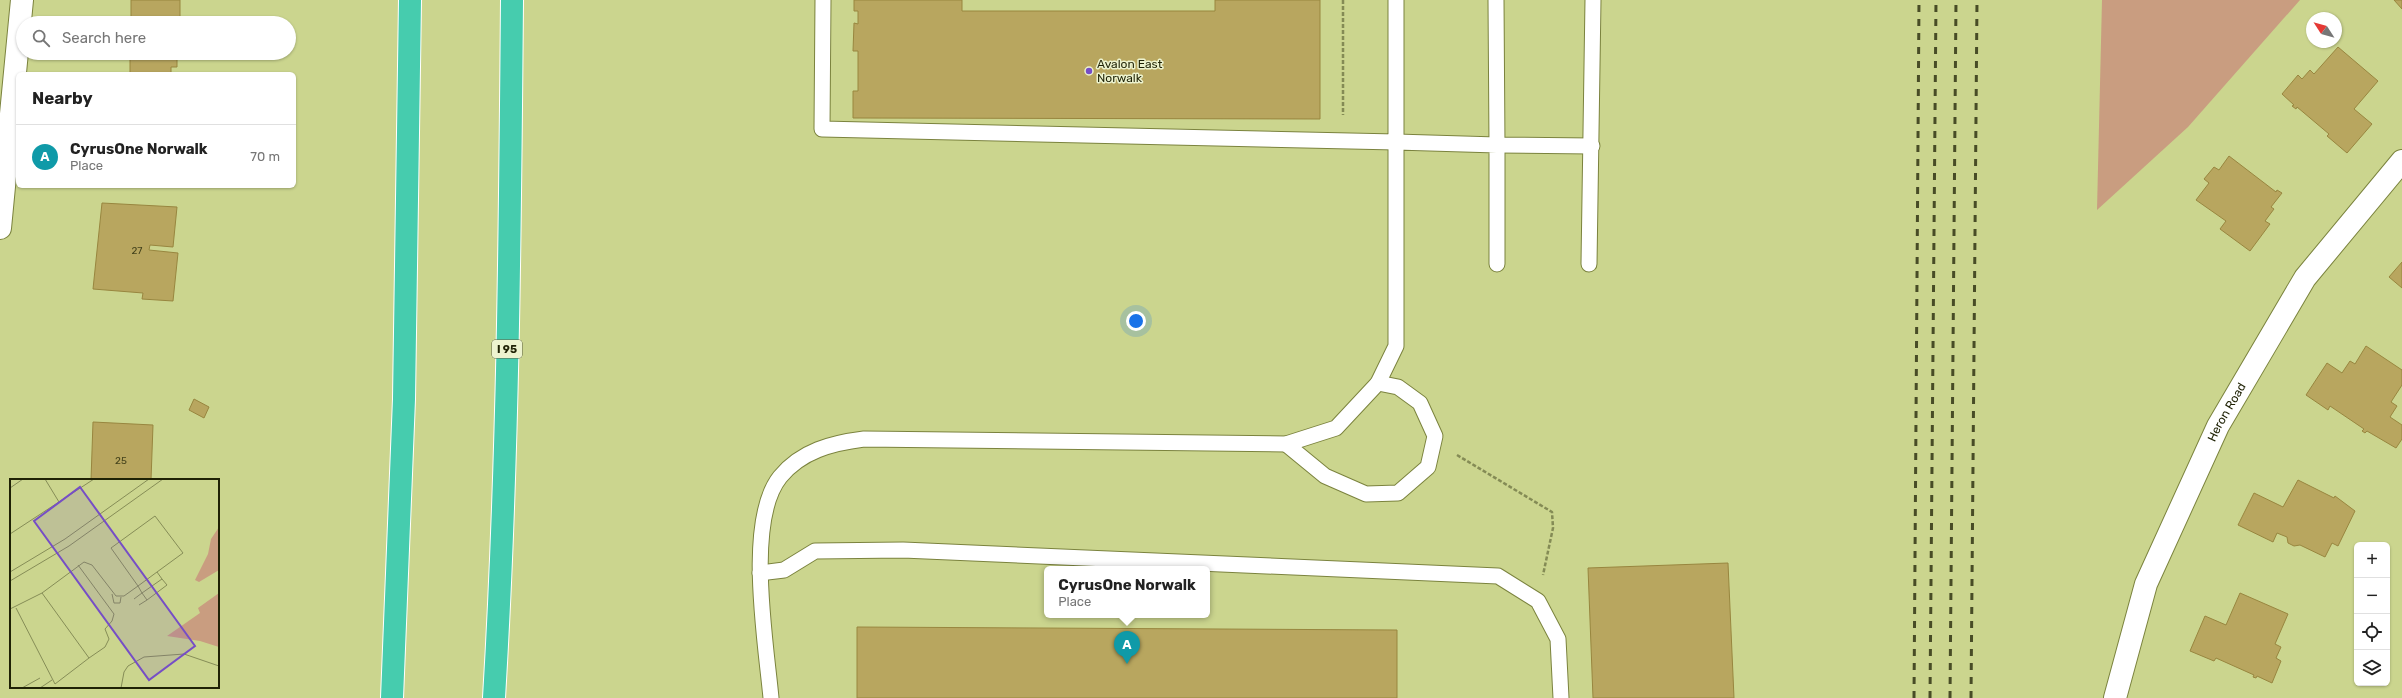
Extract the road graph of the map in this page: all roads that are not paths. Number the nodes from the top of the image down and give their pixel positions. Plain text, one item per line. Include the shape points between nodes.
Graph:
1 (22, 0) edge
2 (410, 0) edge
3 (512, 0) edge
4 (823, 0) edge
5 (1396, 0) edge
6 (1496, 0) edge
7 (1593, 0) edge
8 (20, 16) edge
9 (16, 60) edge
10 (1396, 142) junction
11 (1497, 145) junction
12 (1592, 146) junction
13 (2402, 161) edge
14 (0, 228) edge
15 (1498, 264) dead end
16 (1589, 264) dead end
17 (1378, 383) junction
18 (1286, 444) junction
19 (760, 573) junction
20 (392, 698) edge
21 (494, 698) edge
22 (771, 698) edge
23 (1561, 698) edge
24 (2114, 698) edge

1 - 8 street
2 - 20 highway via 405,360
3 - 21 highway, I 95 via 503,532
4 - 10 lane via 822,129
5 - 10 lane
6 - 11 lane
7 - 12 lane
9 - 14 street
10 - 11 lane
10 - 17 lane via 1396,346
11 - 12 lane
11 - 15 lane
12 - 16 lane
13 - 24 street, Heron Road via 2305,278 2218,426 2146,584
17 - 18 lane via 1336,428
17 - 18 lane via 1398,387 1420,403 1435,436 1428,467 1398,493 1366,494 1324,476
18 - 19 lane via 864,439 844,441 807,455 780,477 772,490 763,519
19 - 22 lane
19 - 23 lane via 784,570 815,551 903,550 1498,576 1538,601 1558,639

